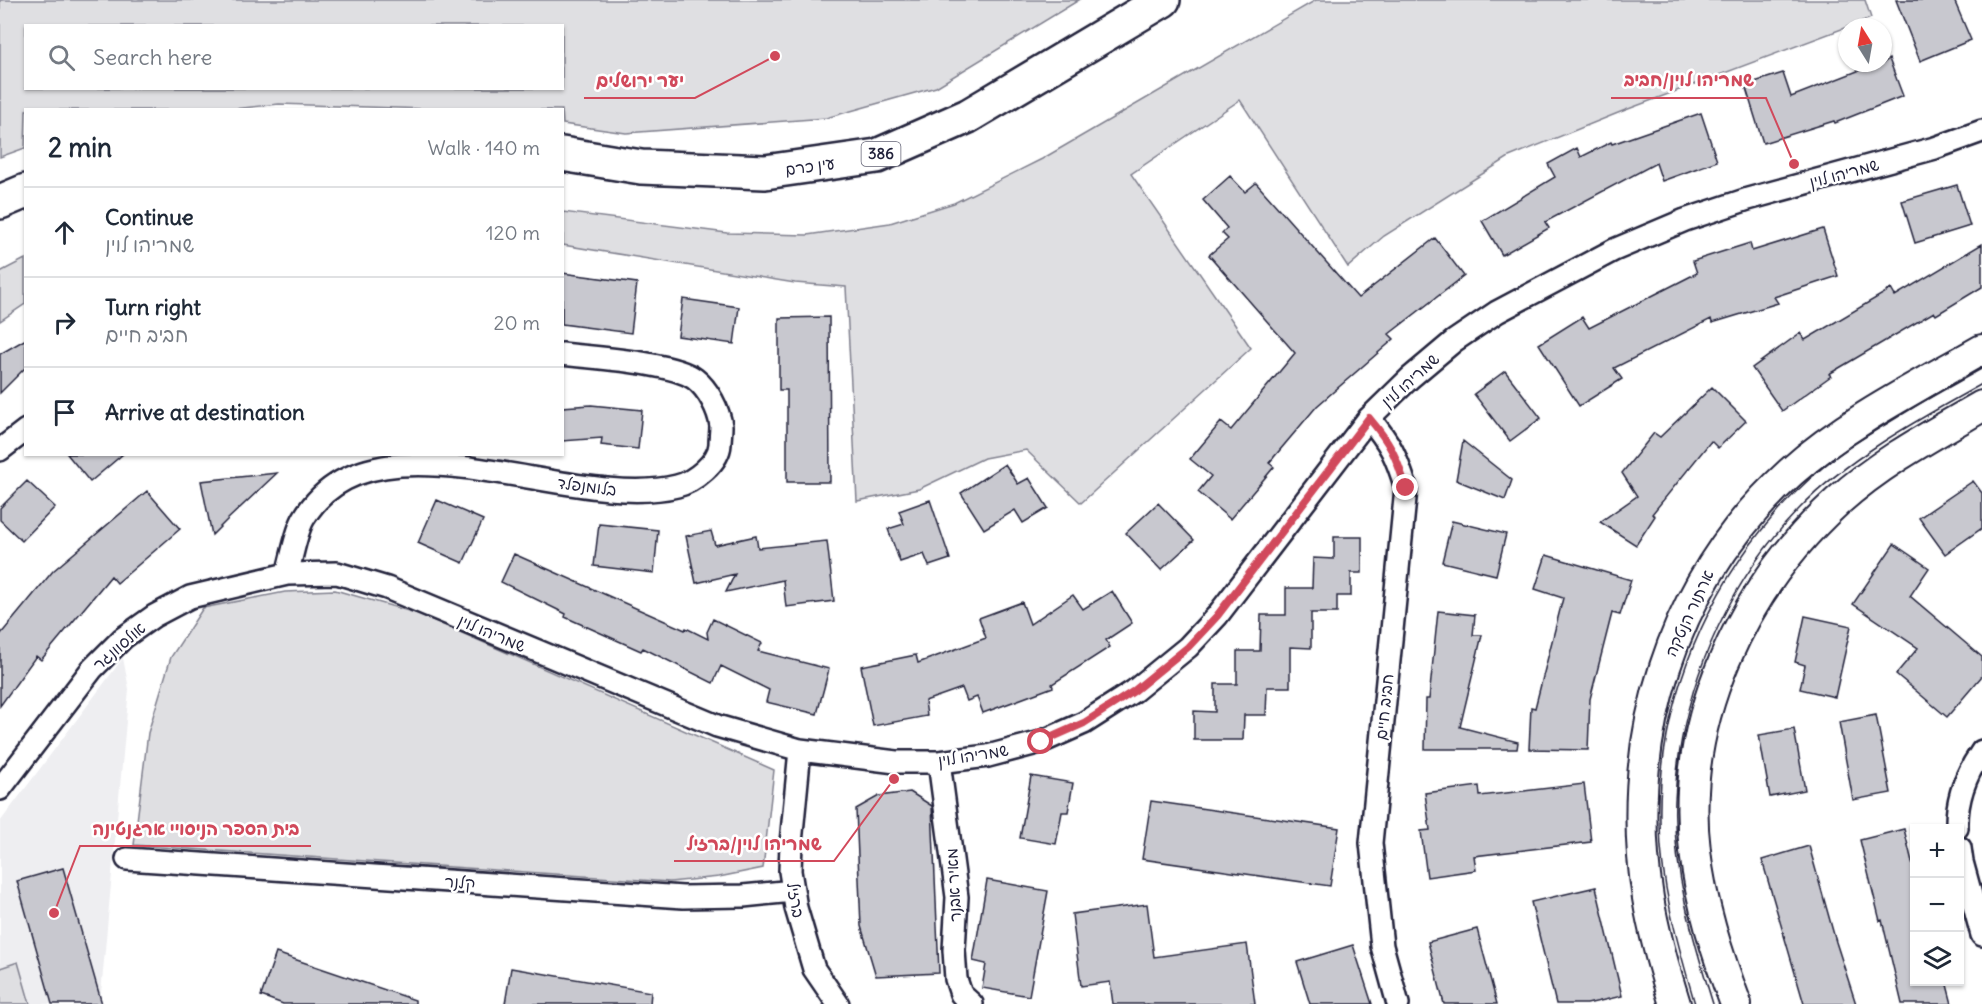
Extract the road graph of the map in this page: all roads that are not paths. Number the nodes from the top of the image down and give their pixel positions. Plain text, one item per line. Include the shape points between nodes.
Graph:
1 (1163, 0) edge
2 (1982, 131) edge
3 (564, 154) edge
4 (24, 192) edge
5 (0, 202) edge
6 (1982, 350) edge
7 (564, 354) edge
8 (1982, 406) edge
9 (1369, 418) junction
10 (24, 432) edge
11 (0, 450) edge
12 (287, 574) junction
13 (800, 750) junction
14 (1982, 751) edge
15 (939, 762) junction
16 (0, 789) edge
17 (1958, 824) edge
18 (127, 859) dead end
19 (1964, 861) edge
20 (794, 891) junction
21 (1977, 895) edge
22 (1982, 935) edge
23 (838, 1004) edge
24 (972, 1004) edge
25 (1398, 1004) edge
26 (1674, 1004) edge
27 (1736, 1004) edge

1 - 3 main road, עין כרם / 386 via 968,116 877,156 765,172 641,167
2 - 9 street, שמריהו לוין via 1935,148 1748,199 1614,250 1497,312 1454,341
4 - 5 main road
6 - 26 main road, ארתור הנטקה via 1845,431 1792,472 1728,542 1682,620 1652,712 1642,796 1648,899
7 - 12 street, בלומנפלד via 668,368 695,379 711,399 721,426 719,451 704,471 680,486 650,492 442,465 372,469 347,478 321,495 302,520
8 - 27 main road via 1879,469 1839,500 1777,568 1724,663 1697,756 1694,838 1708,922
9 - 15 street, שמריהו לוין via 1217,616 1188,647 1134,691 1084,723 1041,742 988,756
9 - 25 street, חביב חיים via 1388,440 1406,488 1371,843 1382,946
10 - 11 street
12 - 13 street, שמריהו לוין via 337,573 387,588 717,726
12 - 16 street, אולסוונגר via 190,597 123,638 92,669
13 - 15 street, שמריהו לוין via 897,762
13 - 20 street, ברזיל via 791,843
14 - 17 street via 1962,785
15 - 24 street, מאיר אבנר via 957,897 956,979 961,994
18 - 20 street, קלנר via 683,897
19 - 21 street
20 - 23 street, ברזיל via 798,919 814,969
21 - 22 street

